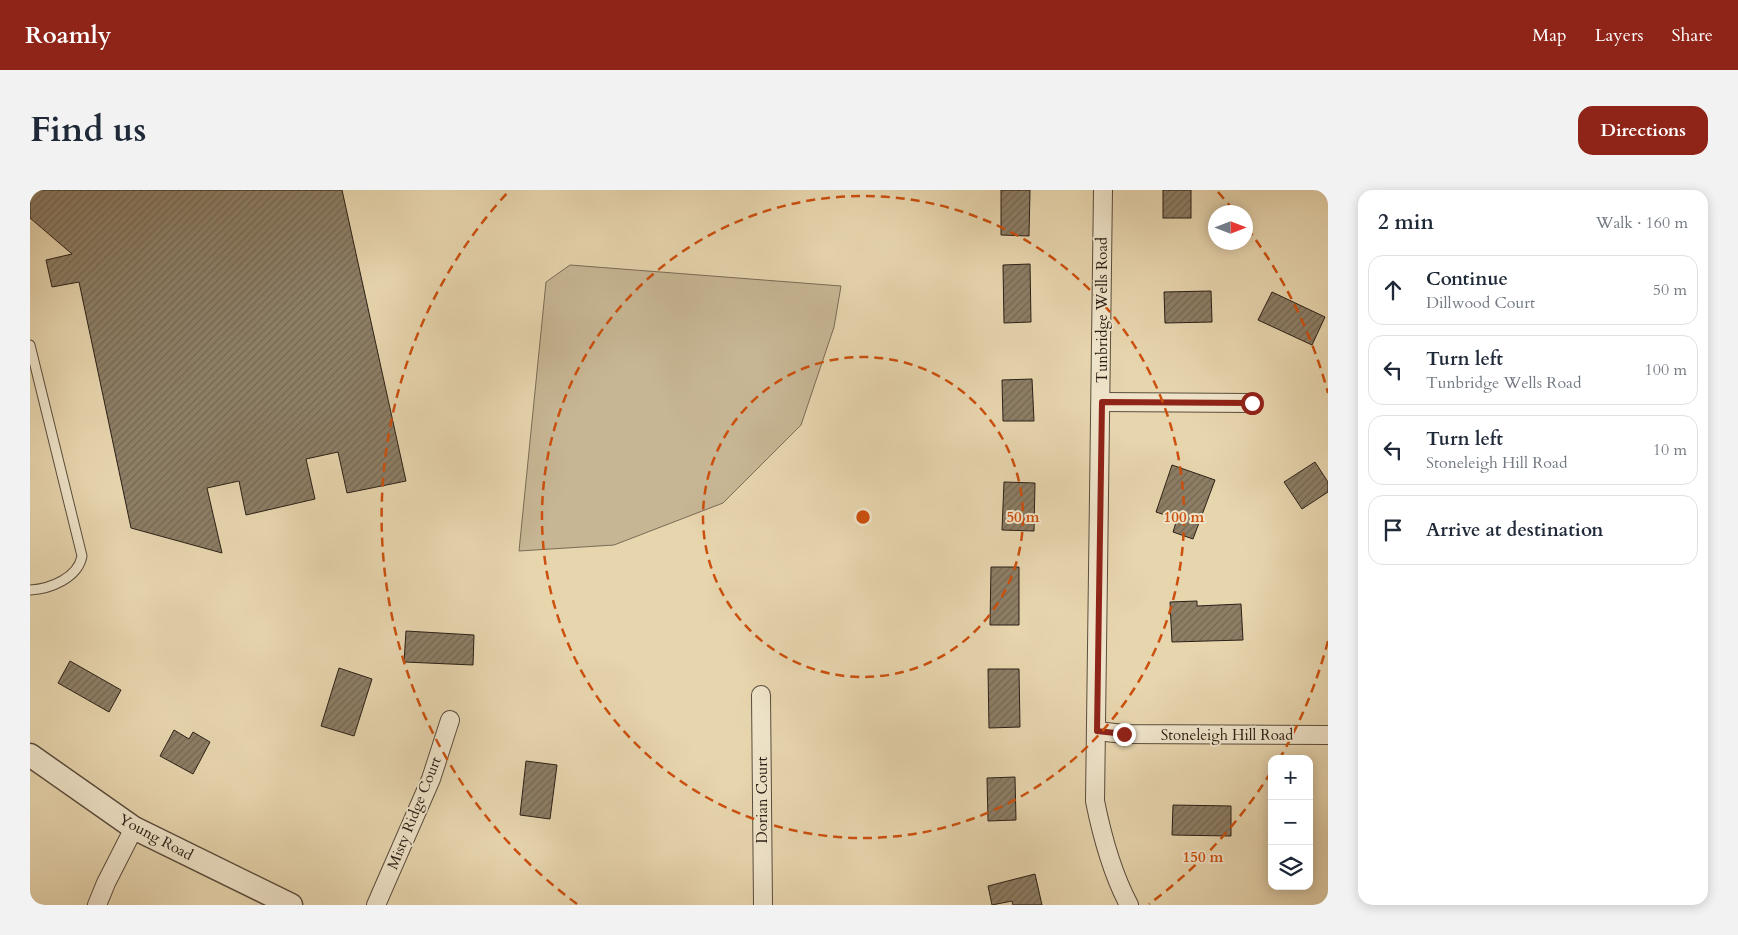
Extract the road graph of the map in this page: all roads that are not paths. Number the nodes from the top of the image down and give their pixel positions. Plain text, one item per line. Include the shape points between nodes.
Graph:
1 (1103, 190) edge
2 (30, 345) edge
3 (1102, 402) junction
4 (1252, 403) dead end
5 (30, 590) edge
6 (761, 695) dead end
7 (450, 720) dead end
8 (1097, 731) junction
9 (1328, 735) edge
10 (30, 755) edge
11 (134, 828) junction
12 (97, 905) edge
13 (291, 905) edge
14 (376, 905) edge
15 (763, 905) edge
16 (1129, 905) edge

1 - 3 street, Tunbridge Wells Road
2 - 5 lane via 82,556 80,564 67,579 40,590
3 - 4 street
3 - 8 street, Tunbridge Wells Road
6 - 15 street, Dorian Court
7 - 14 street, Misty Ridge Court via 431,779
8 - 9 street, Stoneleigh Hill Road via 1124,734
8 - 16 street, Tunbridge Wells Road via 1096,800 1101,832
10 - 11 street, Young Road
11 - 12 street
11 - 13 street, Young Road

